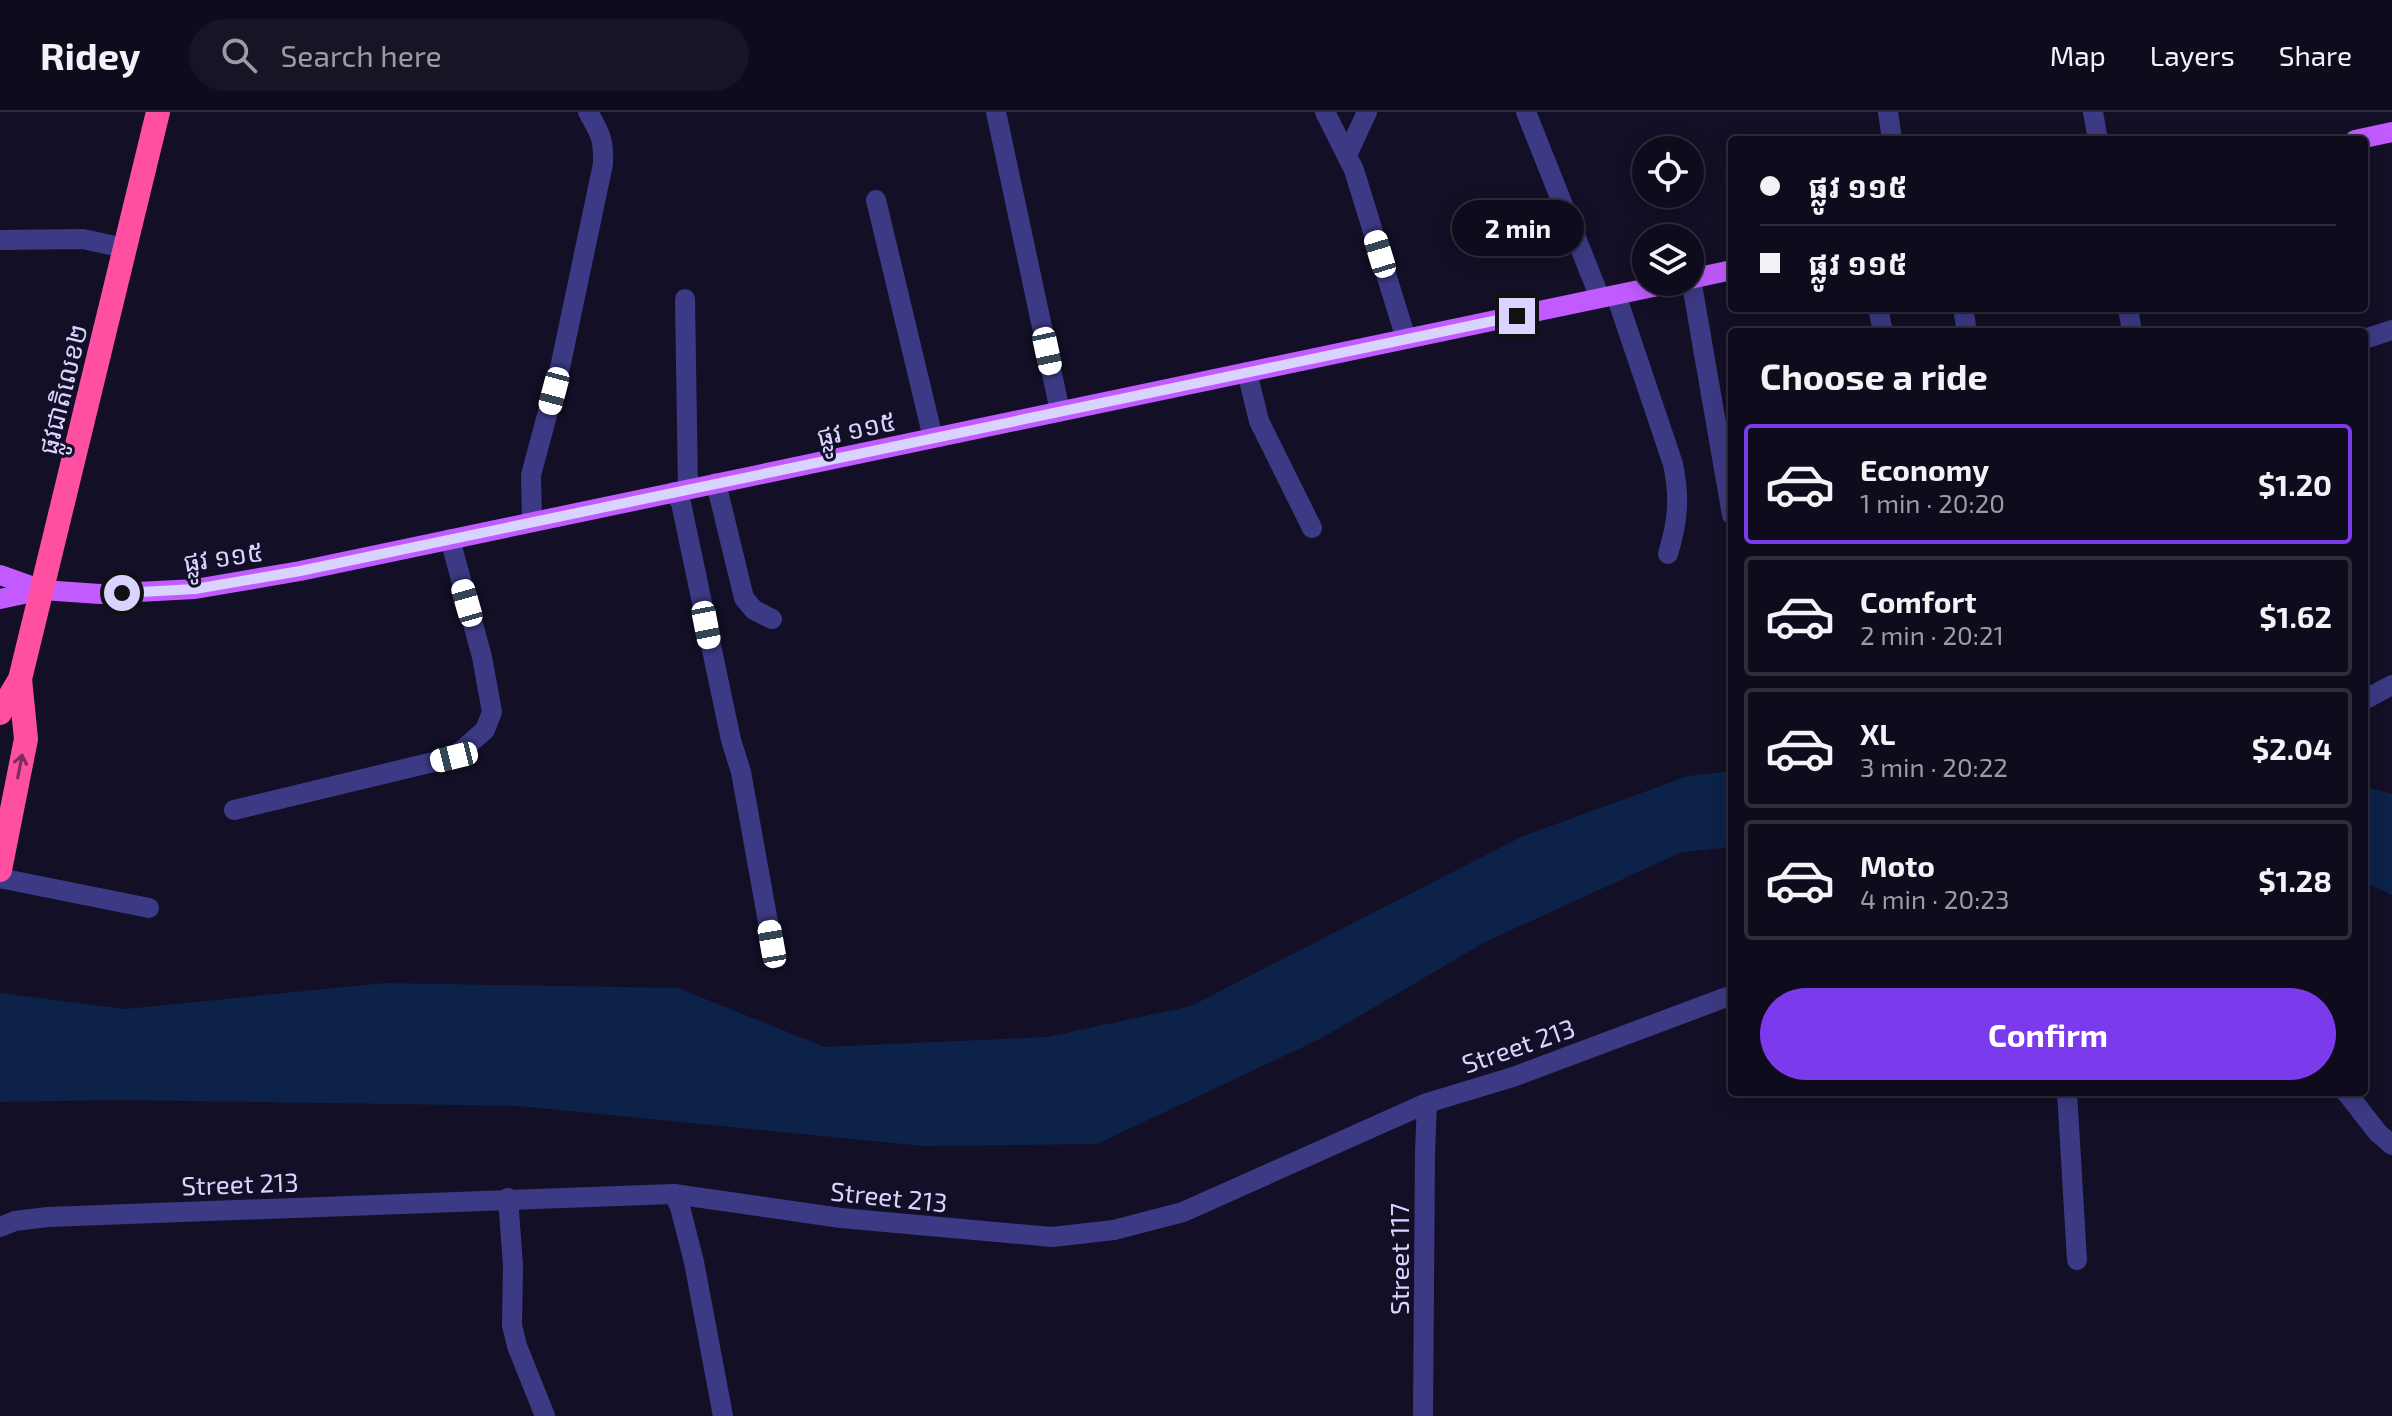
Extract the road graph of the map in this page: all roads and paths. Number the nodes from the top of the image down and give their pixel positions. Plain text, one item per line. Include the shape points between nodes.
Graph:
1 (158, 112) edge
2 (588, 112) edge
3 (996, 112) edge
4 (1325, 112) edge
5 (1367, 112) edge
6 (1526, 112) edge
7 (1888, 112) edge
8 (2093, 112) edge
9 (2392, 132) edge
10 (1891, 136) edge
11 (2097, 136) edge
12 (2368, 137) edge
13 (1348, 153) junction
14 (876, 200) dead end
15 (0, 240) edge
16 (124, 248) junction
17 (1728, 271) edge
18 (1704, 276) edge
19 (1632, 291) edge
20 (1608, 296) junction
21 (1689, 296) edge
22 (685, 299) dead end
23 (2392, 330) edge
24 (2368, 338) edge
25 (1406, 339) junction
26 (1247, 372) junction
27 (1060, 411) junction
28 (933, 438) junction
29 (716, 483) junction
30 (681, 491) junction
31 (1728, 495) edge
32 (532, 522) junction
33 (1312, 528) dead end
34 (450, 539) junction
35 (1668, 554) dead end
36 (0, 575) edge
37 (42, 590) junction
38 (0, 599) edge
39 (772, 619) dead end
40 (20, 679) junction
41 (2392, 685) edge
42 (2368, 698) edge
43 (0, 713) edge
44 (234, 810) dead end
45 (0, 870) edge
46 (0, 878) edge
47 (149, 908) dead end
48 (772, 944) dead end
49 (1728, 996) edge
50 (2067, 1096) edge
51 (2349, 1096) edge
52 (1427, 1103) junction
53 (2392, 1145) edge
54 (674, 1194) junction
55 (508, 1198) junction
56 (0, 1227) edge
57 (2077, 1260) dead end
58 (545, 1416) edge
59 (723, 1416) edge
60 (1423, 1416) edge

1 - 16 highway, ផ្លូវជាតិលេខ២
2 - 32 street via 604,143 603,164 531,475
3 - 27 street
4 - 13 street
5 - 13 street
6 - 20 street
7 - 10 street
8 - 11 street
9 - 12 main road
13 - 25 street
14 - 28 street
15 - 16 street via 83,239
16 - 37 highway, ផ្លូវជាតិលេខ២
17 - 18 main road, ផ្លូវ ១១៥
19 - 20 main road, ផ្លូវ ១១៥
20 - 25 main road, ផ្លូវ ១១៥
20 - 35 street via 1673,464 1677,523
21 - 31 street
22 - 30 street
23 - 24 street
25 - 26 main road, ផ្លូវ ១១៥
26 - 27 main road, ផ្លូវ ១១៥
26 - 33 street via 1259,421
27 - 28 main road, ផ្លូវ ១១៥
28 - 29 main road, ផ្លូវ ១១៥
29 - 30 main road, ផ្លូវ ១១៥
29 - 39 street via 744,598
30 - 32 main road, ផ្លូវ ១១៥
30 - 48 street
32 - 34 main road, ផ្លូវ ១១៥
34 - 37 main road, ផ្លូវ ១១៥ via 195,589 100,594
34 - 44 street via 482,657 492,712 485,730 454,757
36 - 37 main road
37 - 38 main road
37 - 40 highway, ផ្លូវជាតិលេខ២
40 - 43 highway, ផ្លូវជាតិលេខ២
45 -> 40 highway, ផ្លូវជាតិលេខ២ via 26,739
41 - 42 street
46 - 47 street
49 - 52 street, Street 213 via 1513,1077
50 - 57 street
51 - 53 street
52 - 54 street, Street 213 via 1183,1212 1114,1230 1052,1237 841,1218
52 - 60 street, Street 117
54 - 55 street, Street 213
54 - 59 street via 694,1262
55 - 56 street, Street 213 via 48,1217
55 - 58 street via 512,1325

